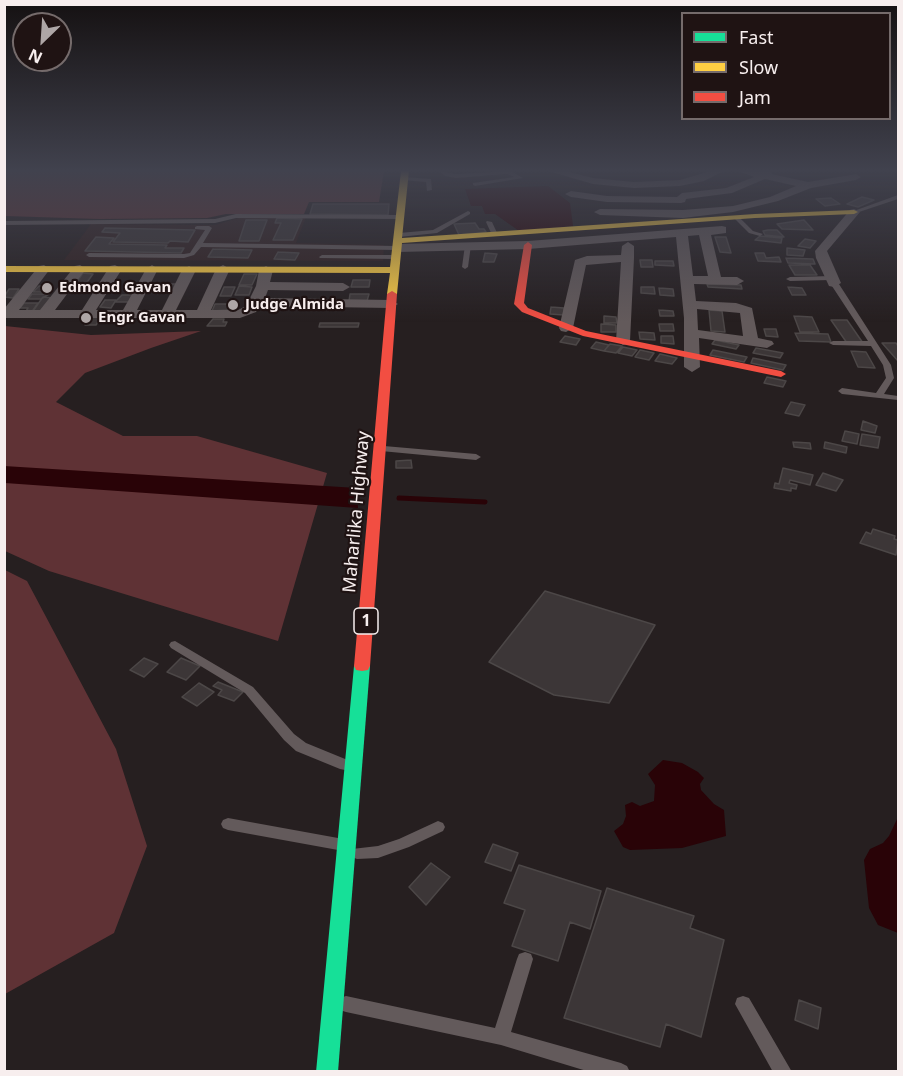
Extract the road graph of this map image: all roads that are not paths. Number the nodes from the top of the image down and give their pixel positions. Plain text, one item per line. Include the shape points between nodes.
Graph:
1 (192, 221) edge
2 (400, 221) edge
3 (454, 221) edge
4 (665, 221) edge
5 (740, 221) edge
6 (846, 221) edge
7 (4, 223) edge
8 (94, 227) dead end
9 (722, 230) dead end
10 (704, 232) junction
11 (682, 233) junction
12 (760, 234) dead end
13 (629, 237) junction
14 (528, 244) junction
15 (199, 245) junction
16 (468, 245) junction
17 (397, 250) junction
18 (89, 255) dead end
19 (322, 256) dead end
20 (628, 258) junction
21 (465, 267) dead end
22 (80, 268) junction
23 (5, 269) edge
24 (44, 269) junction
25 (115, 269) junction
26 (152, 269) junction
27 (223, 269) junction
28 (189, 270) junction
29 (266, 270) junction
30 (790, 279) dead end
31 (687, 280) junction
32 (715, 280) junction
33 (737, 281) dead end
34 (832, 281) junction
35 (263, 286) junction
36 (343, 287) dead end
37 (256, 302) junction
38 (391, 304) junction
39 (690, 305) junction
40 (87, 313) junction
41 (128, 313) junction
42 (7, 314) edge
43 (44, 314) junction
44 (167, 314) junction
45 (202, 314) junction
46 (566, 328) junction
47 (691, 333) junction
48 (623, 341) junction
49 (751, 342) junction
50 (833, 343) dead end
51 (768, 344) dead end
52 (873, 344) junction
53 (692, 362) junction
54 (781, 374) dead end
55 (842, 392) dead end
56 (880, 394) junction
57 (898, 398) edge
58 (381, 448) junction
59 (476, 457) dead end
60 (175, 645) dead end
61 (353, 769) junction
62 (228, 824) dead end
63 (438, 827) dead end
64 (347, 850) junction
65 (525, 959) dead end
66 (334, 1002) junction
67 (743, 1004) dead end
68 (501, 1037) junction
69 (333, 1067) edge
70 (621, 1071) edge
71 (783, 1071) edge

1 - 7 lane
2 - 17 main road, Maharlika Highway / 1
3 - 17 lane
4 - 17 main road via 492,229
5 - 12 lane
6 - 34 street via 821,251
8 - 15 lane via 209,228
9 - 10 street
10 - 11 street
10 - 32 street
11 - 13 street
11 - 31 street
13 - 14 street
13 - 20 street
14 - 16 street
14 - 46 main road via 519,304
15 - 17 lane
15 - 18 lane via 192,254 184,256
16 - 17 street
16 - 21 lane
17 - 19 lane
17 - 29 main road
17 - 38 main road, Maharlika Highway / 1
20 - 46 street via 580,263
20 - 48 street
22 - 24 main road
22 - 25 main road
22 - 43 street
23 - 24 main road
24 - 42 street
25 - 26 main road
25 - 40 street
26 - 28 main road
26 - 41 street
27 - 28 main road
27 - 29 main road
27 - 45 street
28 - 44 street
29 - 35 street
30 - 34 lane
31 - 32 street
31 - 39 street
32 - 33 street
34 - 52 lane
35 - 36 street
35 - 37 street
37 - 38 street
37 - 45 street via 240,314
38 - 58 main road, Maharlika Highway / 1
39 - 47 street
39 - 49 street via 747,311
40 - 41 street
40 - 43 street
41 - 44 street
42 - 43 street
44 - 45 street
46 - 48 main road
47 - 49 street
47 - 53 street
48 - 53 main road
49 - 51 street
50 - 52 lane
52 - 56 lane via 890,373
53 - 54 main road
55 - 56 lane
56 - 57 lane
58 - 59 lane
58 - 61 main road, Maharlika Highway / 1
60 - 61 lane via 249,690 301,747
61 - 64 main road, Maharlika Highway / 1
62 - 64 lane
63 - 64 lane via 378,852
64 - 66 main road, Maharlika Highway / 1
65 - 68 lane
66 - 68 lane
66 - 69 main road, Maharlika Highway / 1
67 - 71 lane
68 - 70 lane

